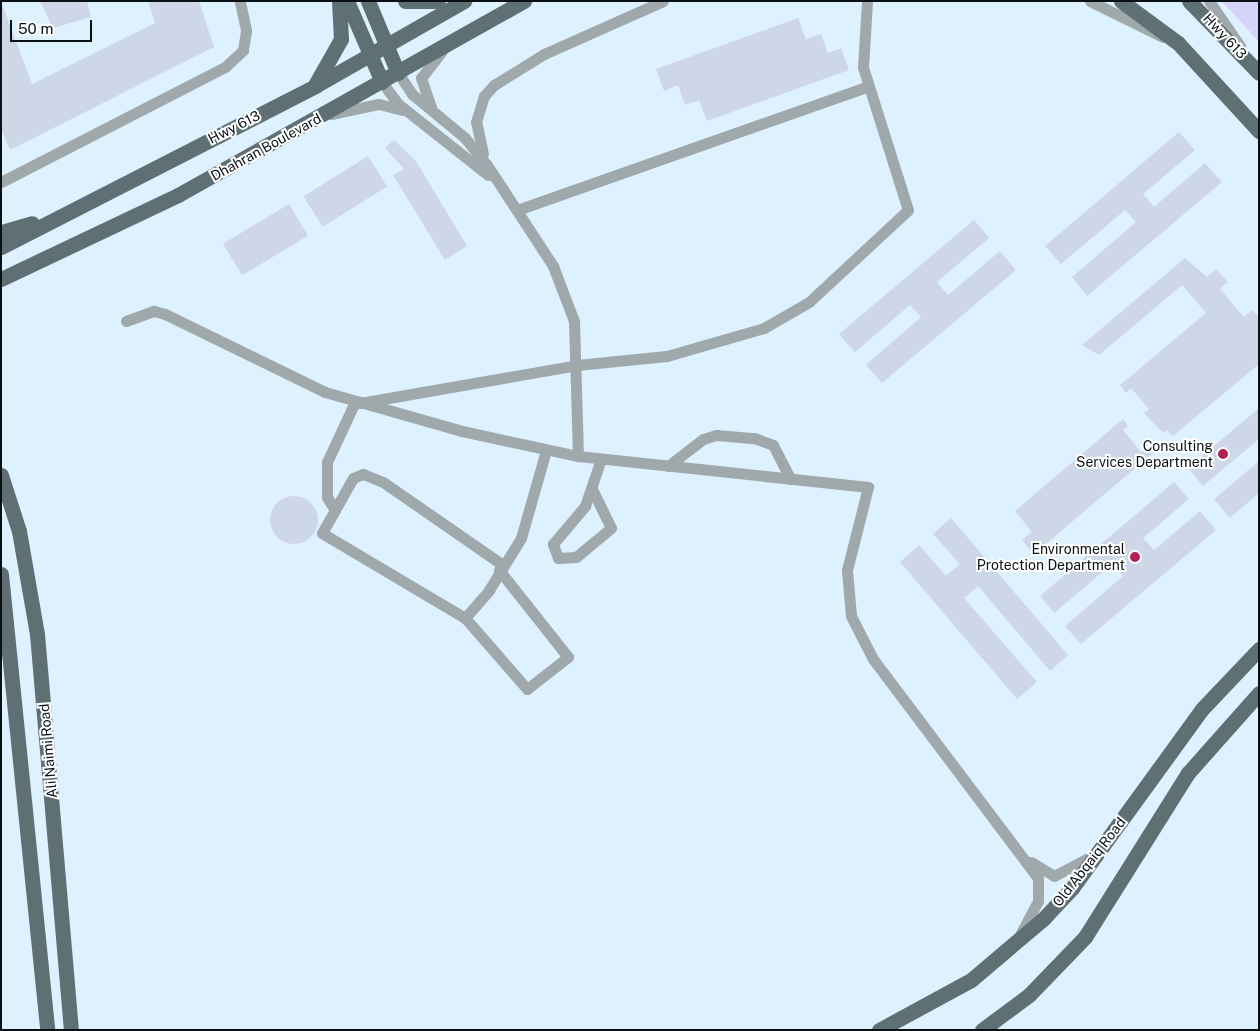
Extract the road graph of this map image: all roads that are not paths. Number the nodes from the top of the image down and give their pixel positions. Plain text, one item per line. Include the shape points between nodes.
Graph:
1 (240, 1) edge
2 (339, 1) edge
3 (347, 1) edge
4 (368, 1) edge
5 (405, 1) edge
6 (438, 1) edge
7 (464, 1) edge
8 (524, 1) edge
9 (663, 1) edge
10 (866, 1) edge
11 (1090, 1) edge
12 (1120, 1) edge
13 (1189, 1) edge
14 (1208, 1) edge
15 (1178, 43) junction
16 (385, 45) junction
17 (448, 45) junction
18 (367, 56) junction
19 (1259, 72) edge
20 (398, 73) junction
21 (382, 82) junction
22 (315, 86) junction
23 (867, 87) junction
24 (409, 112) junction
25 (322, 116) junction
26 (444, 121) junction
27 (1259, 131) edge
28 (487, 165) junction
29 (1, 182) edge
30 (497, 182) junction
31 (517, 210) junction
32 (64, 213) junction
33 (1, 232) edge
34 (1, 247) edge
35 (45, 260) junction
36 (1, 279) edge
37 (1, 291) edge
38 (126, 321) dead end
39 (577, 365) junction
40 (357, 402) junction
41 (546, 450) junction
42 (578, 456) junction
43 (601, 460) junction
44 (668, 466) junction
45 (1, 475) edge
46 (790, 480) junction
47 (592, 489) junction
48 (335, 510) junction
49 (501, 568) junction
50 (1, 574) edge
51 (465, 618) junction
52 (1259, 649) edge
53 (1259, 693) edge
54 (1120, 824) junction
55 (1025, 858) junction
56 (1004, 954) junction
57 (47, 1030) edge
58 (71, 1030) edge
59 (879, 1030) edge
60 (982, 1030) edge

1 - 29 street via 246,30 243,50 225,67
2 - 22 main road via 341,40
3 - 18 main road
4 - 16 main road
5 - 6 main road
7 - 16 main road, Hwy 613
8 - 17 main road, Dhahran Boulevard
9 - 28 street via 494,85 479,109 477,140
10 - 23 street via 863,48
11 - 15 street
12 - 15 main road
13 - 19 main road, Hwy 613
14 - 19 street
15 - 27 main road
16 - 18 main road, Hwy 613
16 - 20 main road
17 - 20 main road, Dhahran Boulevard
17 - 26 street via 420,78 427,100
18 - 21 main road
18 - 22 main road, Hwy 613
20 - 21 main road, Dhahran Boulevard
20 - 26 street via 412,94
21 - 24 street
21 - 25 main road, Dhahran Boulevard
22 - 32 main road, Hwy 613
23 - 31 street
23 - 39 street via 908,210 888,231 809,302 764,328 667,356
24 - 25 street via 379,104
24 - 30 street
25 - 35 main road, Dhahran Boulevard via 178,195
26 - 28 street
28 - 30 street
30 - 31 street
31 - 39 street via 566,296 574,321
32 - 33 main road
32 - 34 main road, Hwy 613
35 - 36 main road, Dhahran Boulevard
35 - 37 main road
38 - 40 street via 154,311 165,314 271,368
39 - 40 street
39 - 42 street
40 - 41 street
40 - 48 street via 328,462 327,498
41 - 42 street
41 - 49 street via 521,538
42 - 43 street
43 - 44 street
43 - 47 street
44 - 46 street
44 - 46 street via 703,439 754,438 773,445
45 - 58 main road, Ali Naimi Road via 19,531 37,634
46 - 55 street via 868,487 847,570 851,616 873,659
47 - 47 street via 585,506 553,544 558,558 576,557 611,528
48 - 49 street via 353,478 363,474 383,482
48 - 51 street via 322,533
49 - 51 street
49 - 51 street via 568,657 527,689
50 - 57 main road, Ali Naimi Road
52 - 54 main road, Old Abqaiq Road via 1202,710
53 - 60 main road via 1188,773 1086,937 1029,996
54 - 55 street via 1090,857 1063,874 1045,873
54 - 56 main road, Old Abqaiq Road via 1072,888
55 - 56 street via 1038,878 1038,901
56 - 59 main road, Old Abqaiq Road via 935,1002

